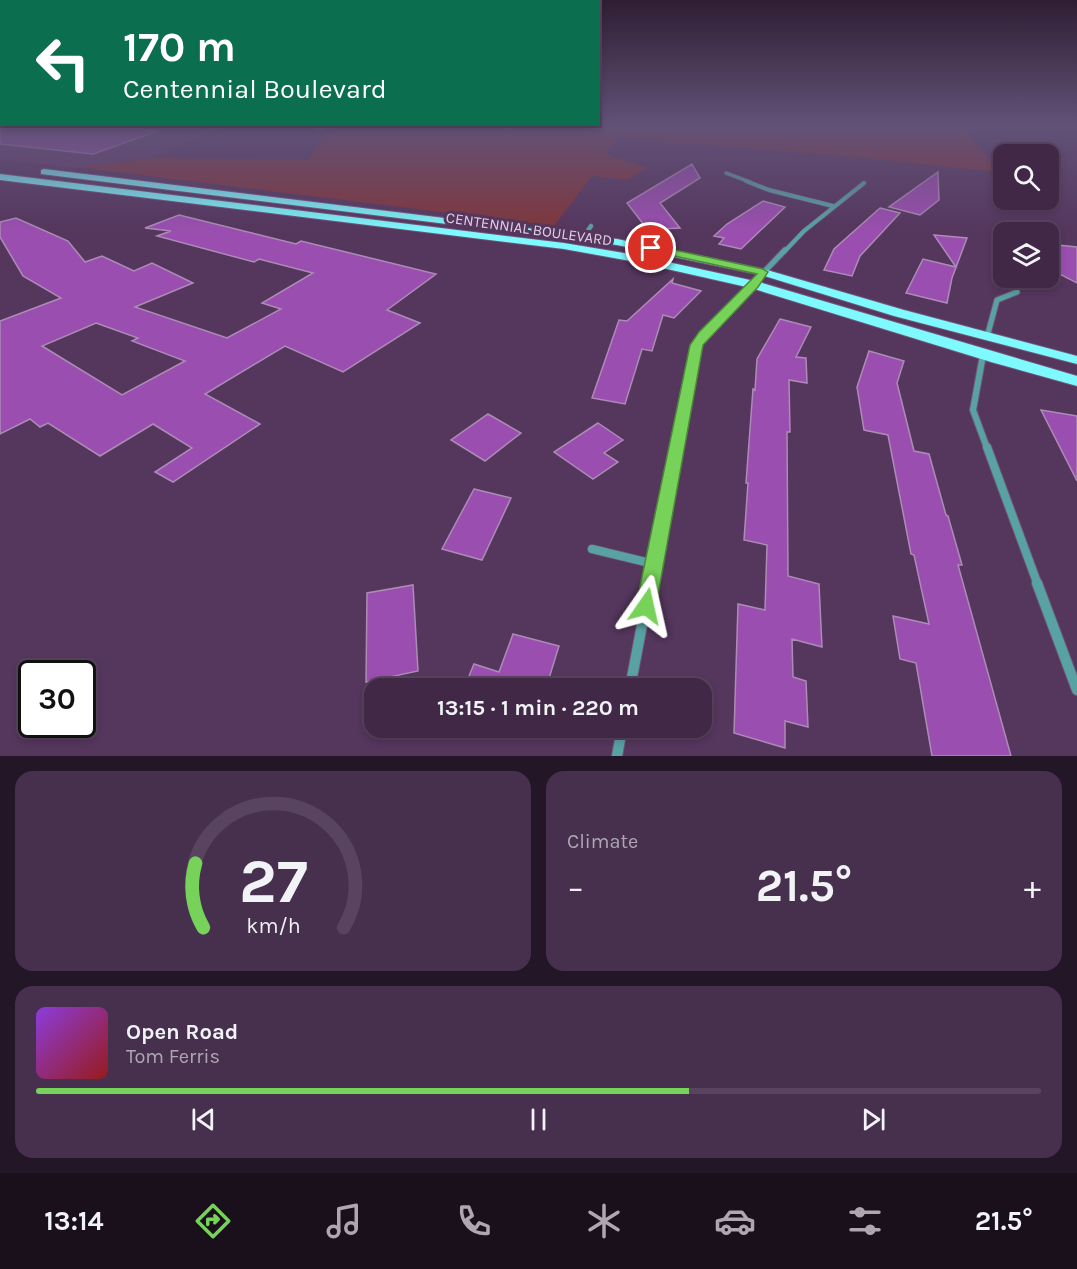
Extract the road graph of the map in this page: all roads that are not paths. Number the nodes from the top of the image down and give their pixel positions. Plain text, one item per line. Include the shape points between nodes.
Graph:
1 (0, 167) edge
2 (726, 173) dead end
3 (0, 177) edge
4 (864, 183) dead end
5 (833, 206) junction
6 (591, 226) dead end
7 (584, 236) junction
8 (763, 272) junction
9 (754, 285) junction
10 (1017, 292) dead end
11 (987, 338) junction
12 (983, 355) junction
13 (1077, 360) edge
14 (1077, 381) edge
15 (592, 549) dead end
16 (654, 564) junction
17 (632, 678) edge
18 (1077, 690) edge
19 (620, 738) edge
20 (616, 756) edge

1 - 7 main road, CENTENNIAL BOULEVARD
2 - 5 street via 769,190
3 - 9 main road, CENTENNIAL BOULEVARD via 564,246
4 - 5 street
5 - 8 street
6 - 7 street
7 - 8 main road, CENTENNIAL BOULEVARD
8 - 9 street
8 - 11 main road, CENTENNIAL BOULEVARD
9 - 12 main road, CENTENNIAL BOULEVARD
9 - 16 street via 696,345
10 - 11 street via 997,300
11 - 13 main road, CENTENNIAL BOULEVARD
12 - 14 main road, CENTENNIAL BOULEVARD
12 - 18 street via 973,410
15 - 16 street
16 - 17 street
19 - 20 street

